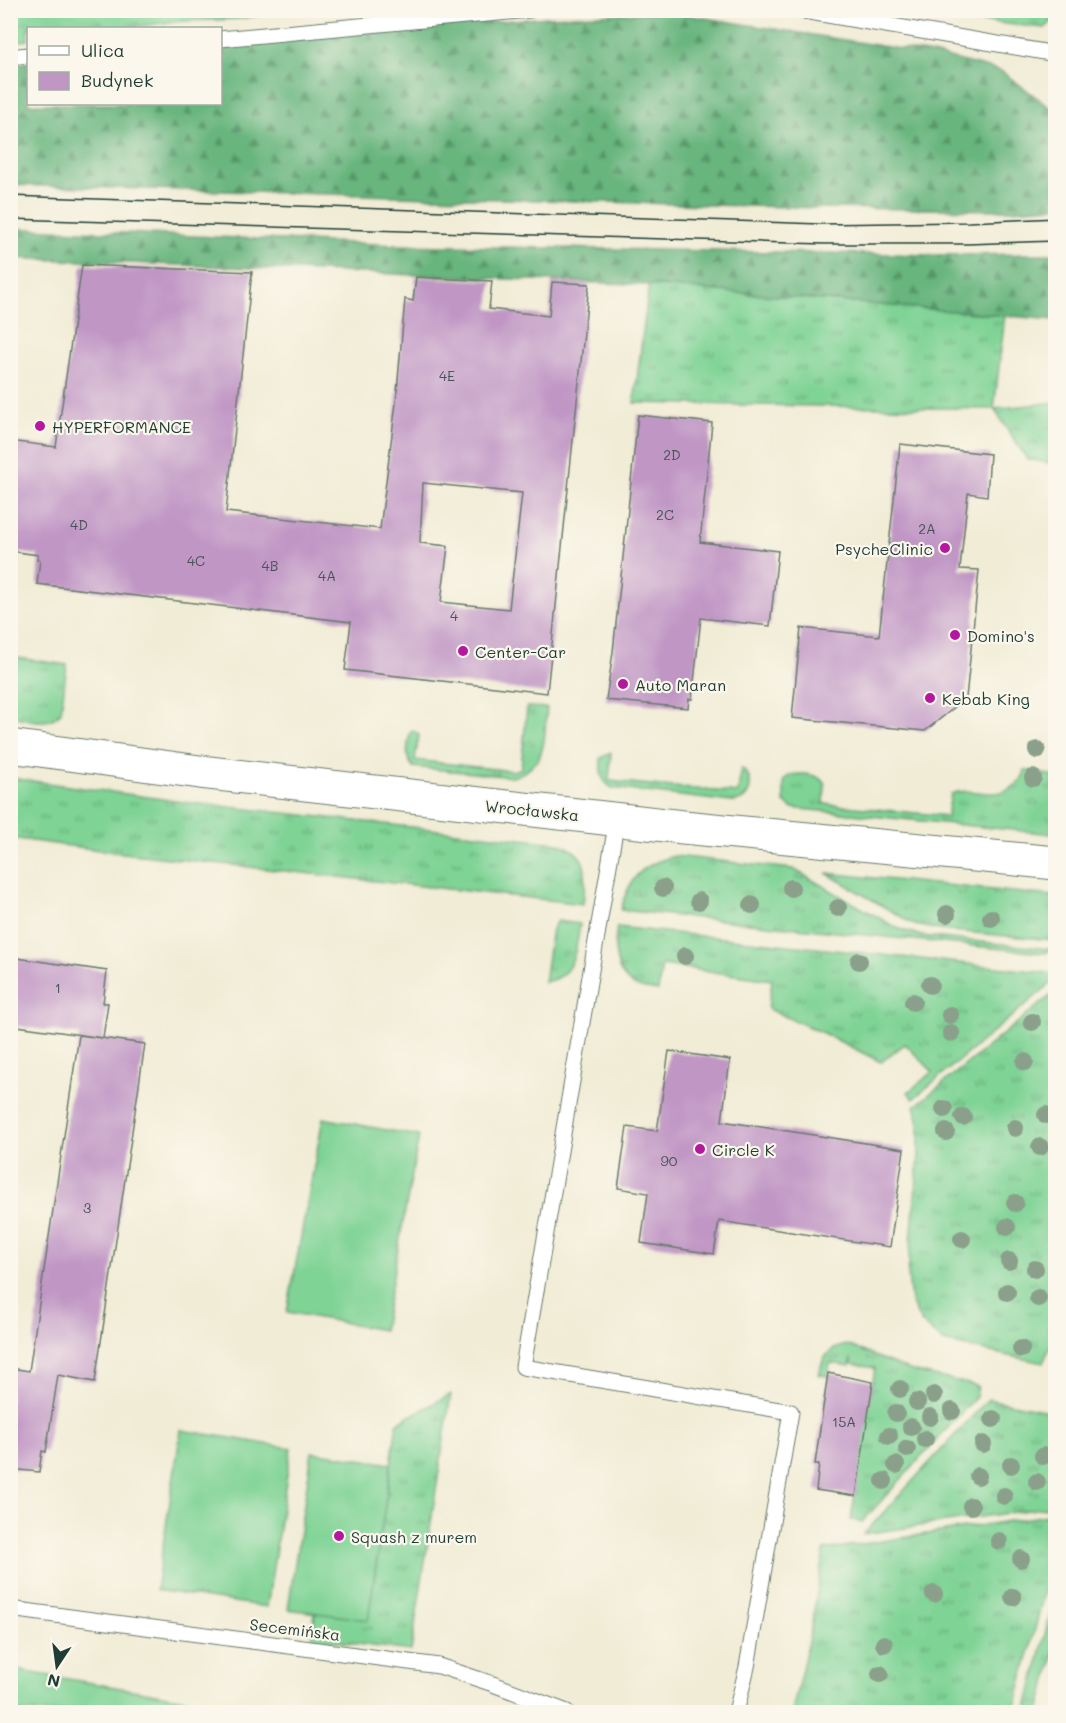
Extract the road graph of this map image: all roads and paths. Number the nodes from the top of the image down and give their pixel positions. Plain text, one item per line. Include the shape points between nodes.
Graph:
1 (529, 10) edge
2 (798, 10) edge
3 (222, 39) edge
4 (1056, 54) edge
5 (27, 55) edge
6 (10, 57) edge
7 (10, 746) edge
8 (617, 819) junction
9 (1056, 863) edge
10 (10, 1609) edge
11 (567, 1713) edge
12 (736, 1713) edge

1 - 3 lane
2 - 4 lane
5 - 6 lane
7 - 8 street, Wrocławska via 200,772
8 - 9 street, Wrocławska
8 - 12 lane via 523,1367 791,1412
10 - 11 lane, Secemińska via 439,1666

